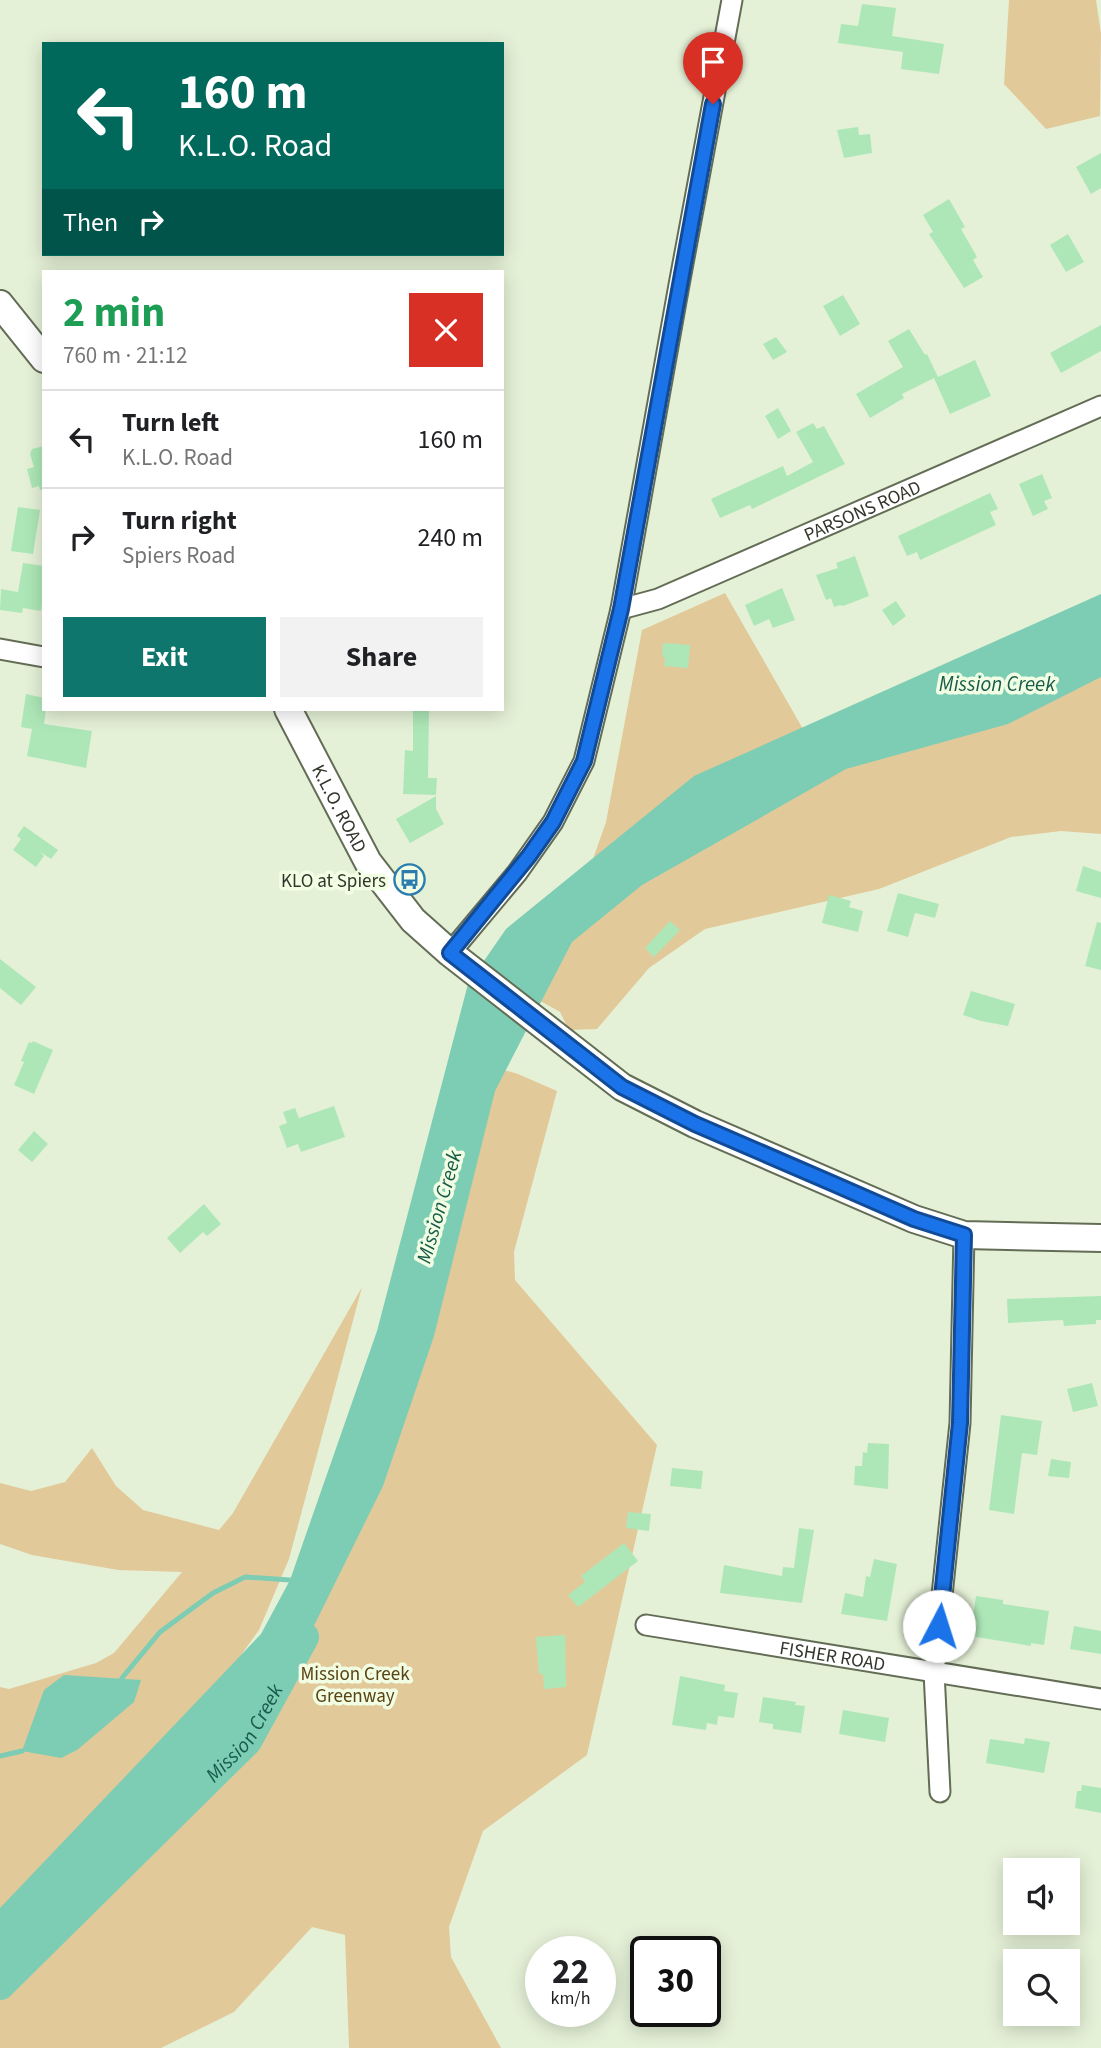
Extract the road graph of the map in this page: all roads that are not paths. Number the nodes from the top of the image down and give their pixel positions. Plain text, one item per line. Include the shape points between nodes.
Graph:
1 (732, 0) edge
2 (0, 304) edge
3 (42, 356) edge
4 (1101, 406) edge
5 (621, 609) junction
6 (0, 649) edge
7 (42, 657) edge
8 (289, 711) edge
9 (450, 953) junction
10 (964, 1235) junction
11 (1101, 1238) edge
12 (646, 1625) dead end
13 (934, 1672) junction
14 (1101, 1699) edge
15 (940, 1792) dead end

1 - 5 street
2 - 3 main road
4 - 5 street, PARSONS ROAD via 658,599
5 - 9 street via 584,761 553,822
6 - 7 street
8 - 9 main road, K.L.O. ROAD via 368,862 413,920
9 - 10 main road, K.L.O. ROAD via 622,1087 695,1124 914,1219
10 - 11 main road, K.L.O. ROAD
10 - 13 street via 960,1423
12 - 13 street, FISHER ROAD
13 - 14 street, FISHER ROAD
13 - 15 street

